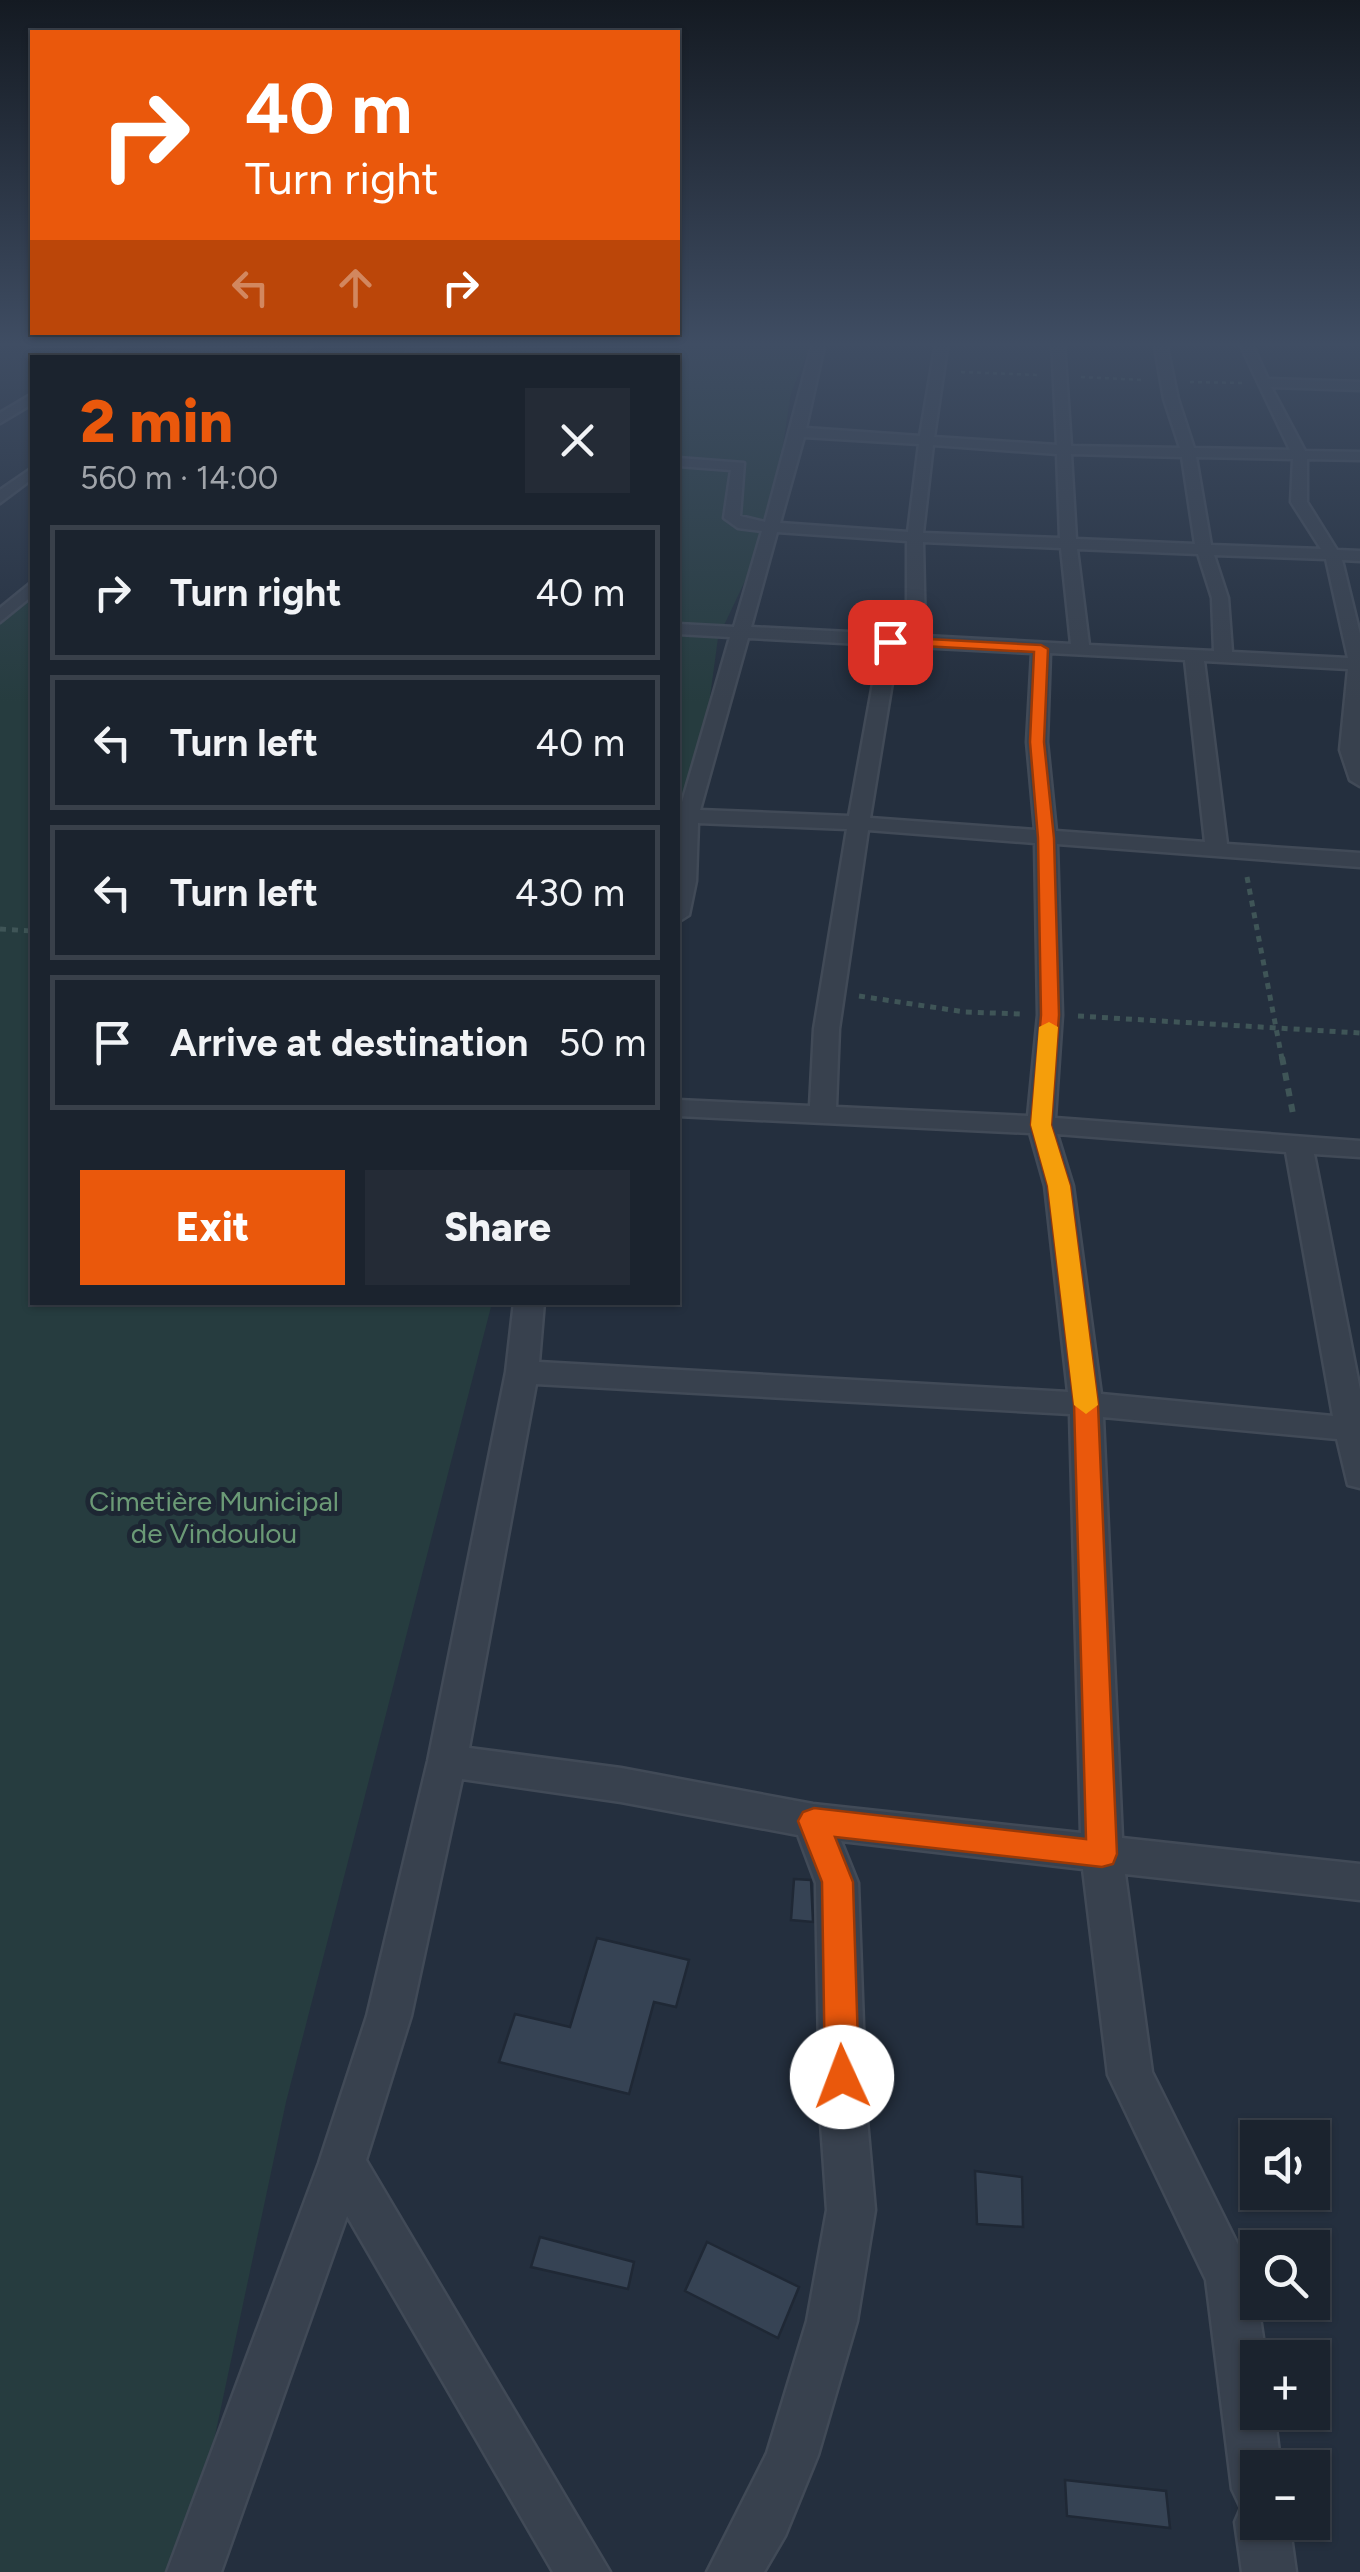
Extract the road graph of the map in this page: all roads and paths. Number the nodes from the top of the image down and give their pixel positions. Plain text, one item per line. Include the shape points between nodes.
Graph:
1 (680, 462) edge
2 (789, 462) edge
3 (922, 462) edge
4 (1064, 462) edge
5 (1190, 462) edge
6 (1300, 462) edge
7 (30, 474) edge
8 (5, 500) edge
9 (770, 528) junction
10 (914, 537) junction
11 (1070, 542) junction
12 (1204, 548) junction
13 (1333, 556) junction
14 (1360, 556) edge
15 (30, 592) edge
16 (0, 593) edge
17 (0, 617) edge
18 (680, 629) edge
19 (742, 633) junction
20 (890, 642) junction
21 (916, 643) junction
22 (1041, 649) junction
23 (1081, 651) junction
24 (1194, 657) junction
25 (1223, 658) junction
26 (1359, 664) edge
27 (1360, 780) edge
28 (688, 816) junction
29 (859, 824) junction
30 (1046, 838) junction
31 (1217, 850) junction
32 (1240, 851) junction
33 (1360, 860) edge
34 (680, 905) edge
35 (0, 929) edge
36 (30, 931) edge
37 (833, 992) junction
38 (1050, 1015) junction
39 (1279, 1028) junction
40 (1360, 1033) edge
41 (680, 1108) edge
42 (822, 1115) junction
43 (1041, 1125) junction
44 (1299, 1146) junction
45 (1360, 1150) edge
46 (529, 1305) edge
47 (522, 1372) junction
48 (1086, 1404) junction
49 (1356, 1429) edge
50 (1360, 1476) edge
51 (447, 1761) junction
52 (814, 1821) junction
53 (1102, 1854) junction
54 (1360, 1882) edge
55 (342, 2163) junction
56 (1253, 2450) edge
57 (1265, 2540) edge
58 (194, 2572) edge
59 (583, 2572) edge
60 (734, 2572) edge
61 (1269, 2572) edge

1 - 9 street via 738,466 732,518
2 - 9 street
3 - 10 street
4 - 11 street
5 - 12 street
6 - 13 street via 1299,502
7 - 8 street
9 - 10 street
9 - 19 street
10 - 11 street
10 - 21 street
11 - 12 street
11 - 23 street
12 - 13 street
12 - 25 street via 1220,598
13 - 14 street
13 - 26 street
15 - 16 street
15 - 17 street
18 - 19 street
19 - 20 street
19 - 28 street
20 - 21 street
20 - 29 street
21 - 22 street
22 - 23 street
22 - 30 street via 1037,742
23 - 24 street
24 - 25 street
24 - 31 street
25 - 26 street
26 - 27 street via 1350,750
28 - 29 street
28 - 34 street
29 - 30 street
29 - 37 street
30 - 31 street
30 - 38 street
31 - 32 street
32 - 33 street
32 - 39 path
35 - 36 path
37 - 38 path via 965,1012
37 - 42 street
38 - 39 path
38 - 43 street
39 - 40 path
39 - 44 path
41 - 42 street
42 - 43 street
43 - 44 street
43 - 48 street via 1059,1186
44 - 45 street
44 - 49 street
46 - 47 street
47 - 48 street
47 - 51 street
48 - 49 street
48 - 53 street
49 - 50 street
51 - 52 street
51 - 55 street via 388,2016
52 - 53 street
52 - 60 street via 837,1882 850,2210 832,2321 792,2455
53 - 54 street
53 - 56 street via 1130,2074 1230,2276
55 - 58 street
55 - 59 street
57 - 61 street

